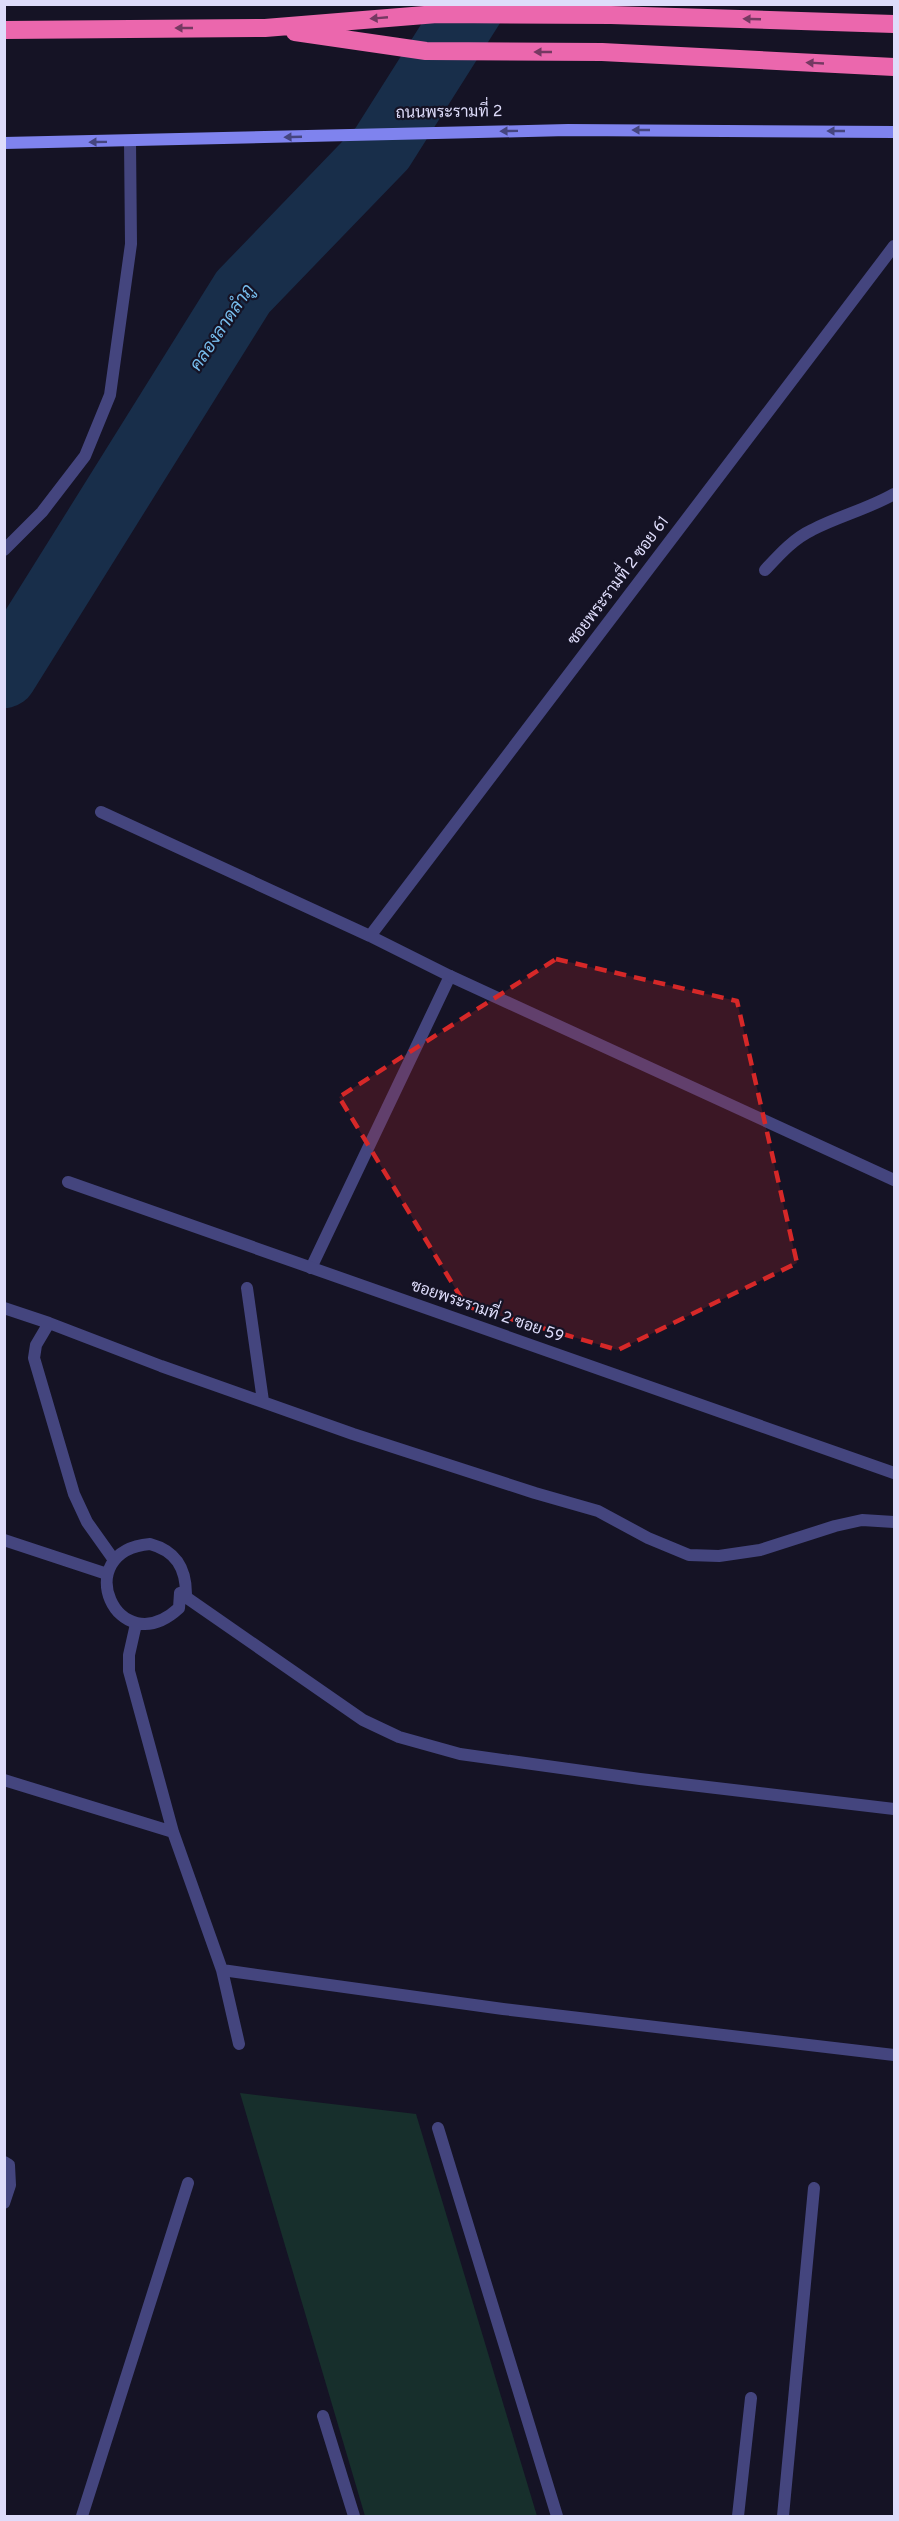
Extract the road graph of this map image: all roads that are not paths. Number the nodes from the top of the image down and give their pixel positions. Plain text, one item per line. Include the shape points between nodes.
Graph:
1 (894, 24) edge
2 (265, 28) junction
3 (4, 30) edge
4 (894, 67) edge
5 (894, 132) edge
6 (130, 141) junction
7 (4, 143) edge
8 (894, 246) edge
9 (894, 494) edge
10 (4, 550) edge
11 (765, 570) dead end
12 (101, 812) dead end
13 (370, 936) junction
14 (450, 976) junction
15 (894, 1180) edge
16 (68, 1182) dead end
17 (311, 1268) junction
18 (247, 1288) dead end
19 (4, 1308) edge
20 (49, 1323) junction
21 (263, 1401) junction
22 (894, 1473) edge
23 (894, 1521) edge
24 (4, 1540) edge
25 (114, 1560) junction
26 (107, 1574) junction
27 (180, 1593) junction
28 (136, 1624) junction
29 (4, 1780) edge
30 (894, 1809) edge
31 (172, 1832) junction
32 (222, 1970) junction
33 (240, 2044) dead end
34 (894, 2055) edge
35 (438, 2128) dead end
36 (4, 2162) edge
37 (188, 2183) dead end
38 (814, 2188) dead end
39 (4, 2203) edge
40 (751, 2397) dead end
41 (323, 2416) dead end
42 (82, 2517) edge
43 (354, 2517) edge
44 (557, 2517) edge
45 (738, 2517) edge
46 (783, 2517) edge

1 -> 2 highway via 437,14
2 -> 3 highway
4 -> 2 highway via 602,52 426,51
5 -> 6 main road, ถนนพระรามที่ 2 via 568,130
6 -> 7 main road, ถนนพระรามที่ 2
6 - 10 street via 131,244 110,395 85,456 42,512
8 - 13 street, ซอยพระรามที่ 2 ซอย 61
9 - 11 street via 811,530 791,543
12 - 13 street
13 - 14 street
14 - 15 street
14 - 17 street
16 - 17 street, ซอยพระรามที่ 2 ซอย 59
17 - 22 street, ซอยพระรามที่ 2 ซอย 59
18 - 21 street
19 - 20 street
20 - 21 street
20 - 25 street via 36,1345 34,1358 74,1494 87,1522
21 - 23 street via 353,1434 597,1510 689,1555 719,1556 760,1550 862,1520
24 - 26 street
25 - 26 street
25 - 27 street via 138,1545 163,1548 180,1563 186,1578 186,1594
26 - 28 street via 106,1590 112,1605 122,1617
27 - 28 street via 179,1608 167,1619 153,1625
27 - 30 street via 363,1720 399,1737 460,1754
28 - 31 street via 129,1671
29 - 31 street
31 - 32 street
32 - 33 street
32 - 34 street via 503,2009
35 - 44 street
36 - 39 street via 9,2165 10,2185
37 - 42 street
38 - 46 street
40 - 45 street
41 - 43 street

